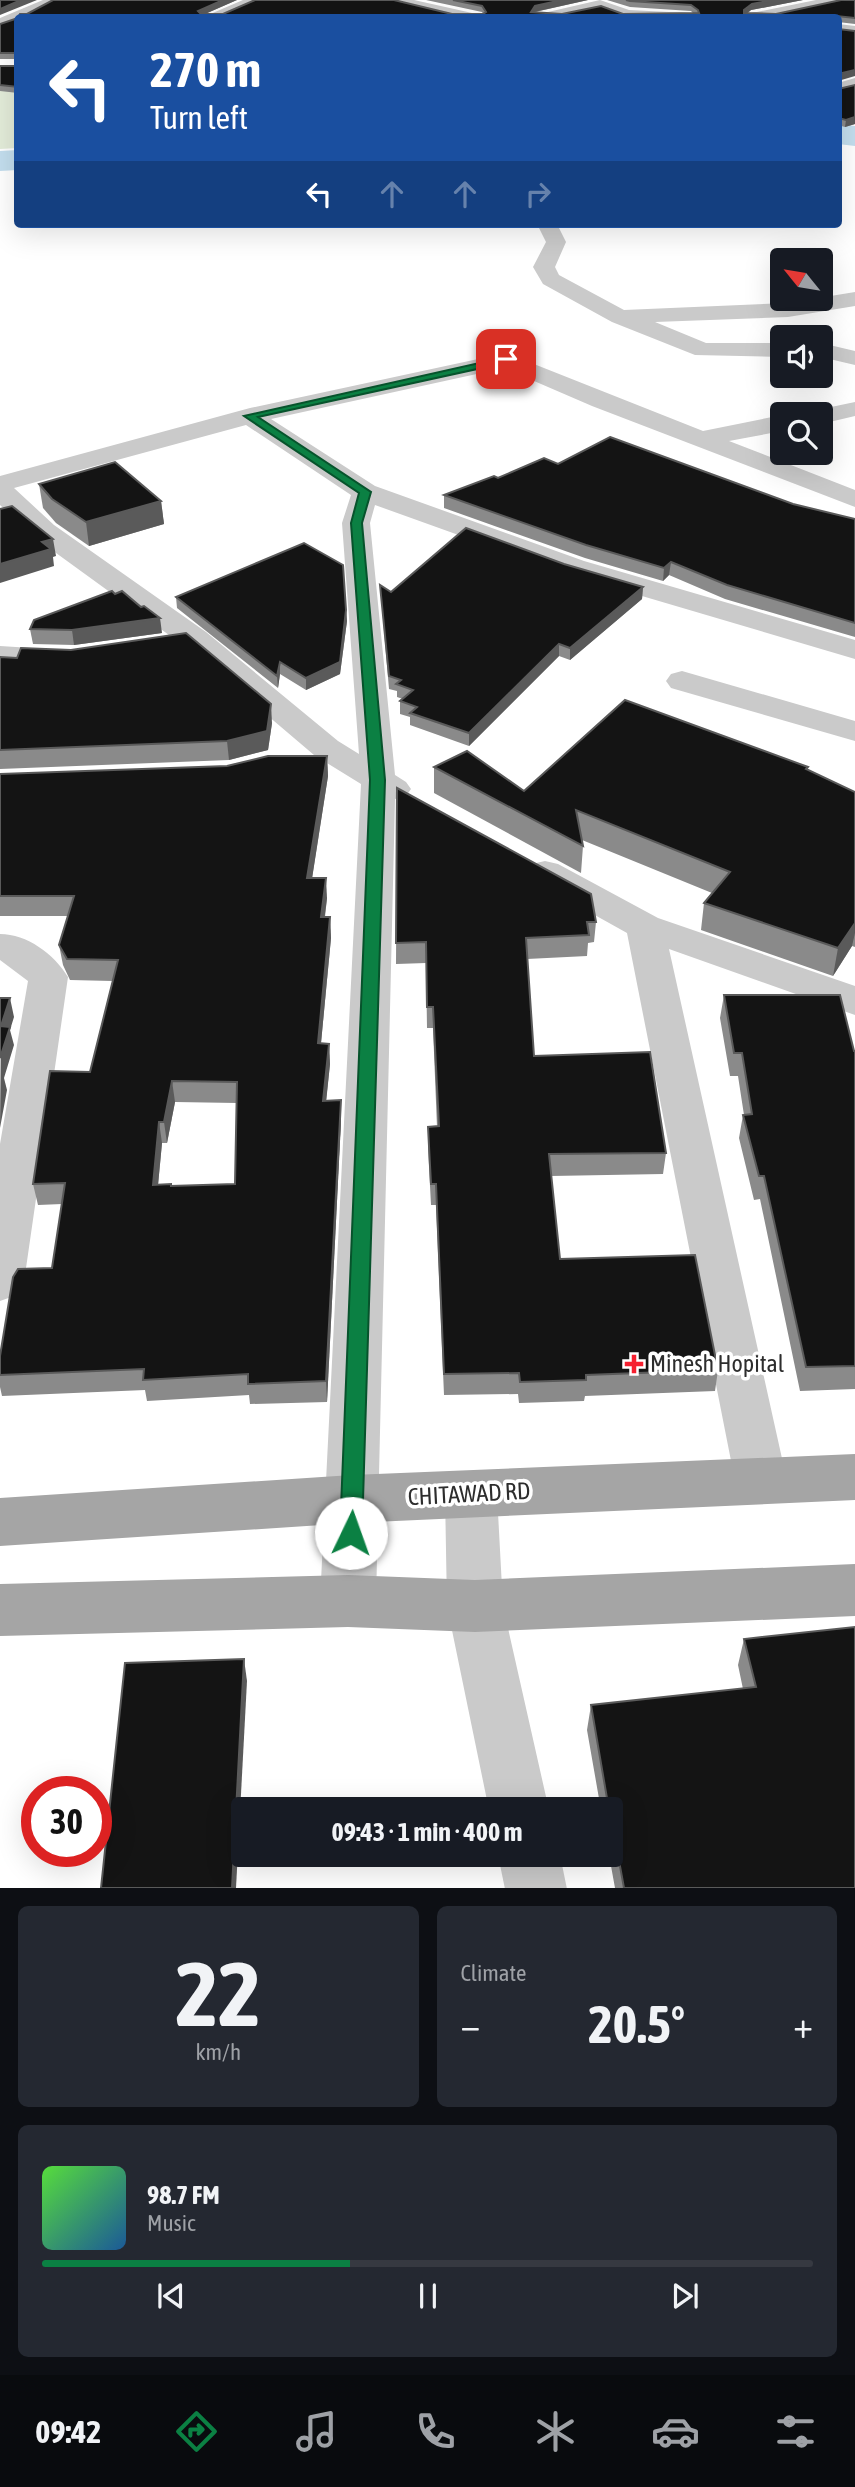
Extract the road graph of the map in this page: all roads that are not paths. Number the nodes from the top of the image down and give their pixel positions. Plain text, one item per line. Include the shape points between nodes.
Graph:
1 (256, 0) edge
2 (394, 0) edge
3 (582, 0) edge
4 (652, 0) edge
5 (837, 0) edge
6 (49, 3) edge
7 (11, 4) edge
8 (602, 4) junction
9 (23, 14) edge
10 (219, 14) edge
11 (458, 14) edge
12 (558, 14) edge
13 (621, 14) edge
14 (771, 14) edge
15 (549, 228) edge
16 (855, 299) edge
17 (620, 317) junction
18 (770, 350) edge
19 (833, 353) edge
20 (855, 358) edge
21 (855, 409) edge
22 (833, 414) edge
23 (250, 416) junction
24 (770, 425) edge
25 (704, 439) junction
26 (0, 484) edge
27 (0, 490) edge
28 (365, 492) junction
29 (855, 499) edge
30 (195, 639) junction
31 (143, 648) edge
32 (855, 650) edge
33 (0, 655) edge
34 (90, 657) edge
35 (682, 681) dead end
36 (855, 731) edge
37 (377, 780) junction
38 (426, 807) edge
39 (523, 860) edge
40 (645, 927) junction
41 (0, 947) edge
42 (855, 1001) edge
43 (0, 1282) edge
44 (855, 1477) edge
45 (761, 1481) junction
46 (471, 1494) junction
47 (352, 1499) junction
48 (0, 1522) edge
49 (855, 1590) edge
50 (348, 1601) junction
51 (475, 1606) junction
52 (0, 1610) edge
53 (516, 1797) edge
54 (532, 1867) edge
55 (536, 1888) edge

1 - 10 street
2 - 11 street
3 - 8 street
4 - 8 street
5 - 14 street
6 - 7 street
6 - 9 street
8 - 12 street
8 - 13 street
15 - 17 street via 556,242 544,267 551,279
16 - 17 street via 788,310
17 - 18 street via 703,350
19 - 20 street
21 - 22 street
23 - 25 street via 506,359
23 - 26 street
23 - 28 street
24 - 25 street
25 - 29 street
27 - 30 street via 44,531
28 - 32 street via 574,568
28 - 37 street via 356,523
30 - 31 street
30 - 37 street via 308,753
33 - 34 street
35 - 36 street
37 - 38 street
37 - 47 street
39 - 40 street
40 - 42 street
40 - 45 street
41 - 43 street via 12,947 48,977
44 - 45 main road, CHITAWAD RD
45 - 46 main road, CHITAWAD RD
46 - 47 main road, CHITAWAD RD
46 - 51 street
47 - 48 main road, CHITAWAD RD
47 - 50 street
49 - 51 main road
50 - 51 main road
50 - 52 main road
51 - 53 street
54 - 55 street

